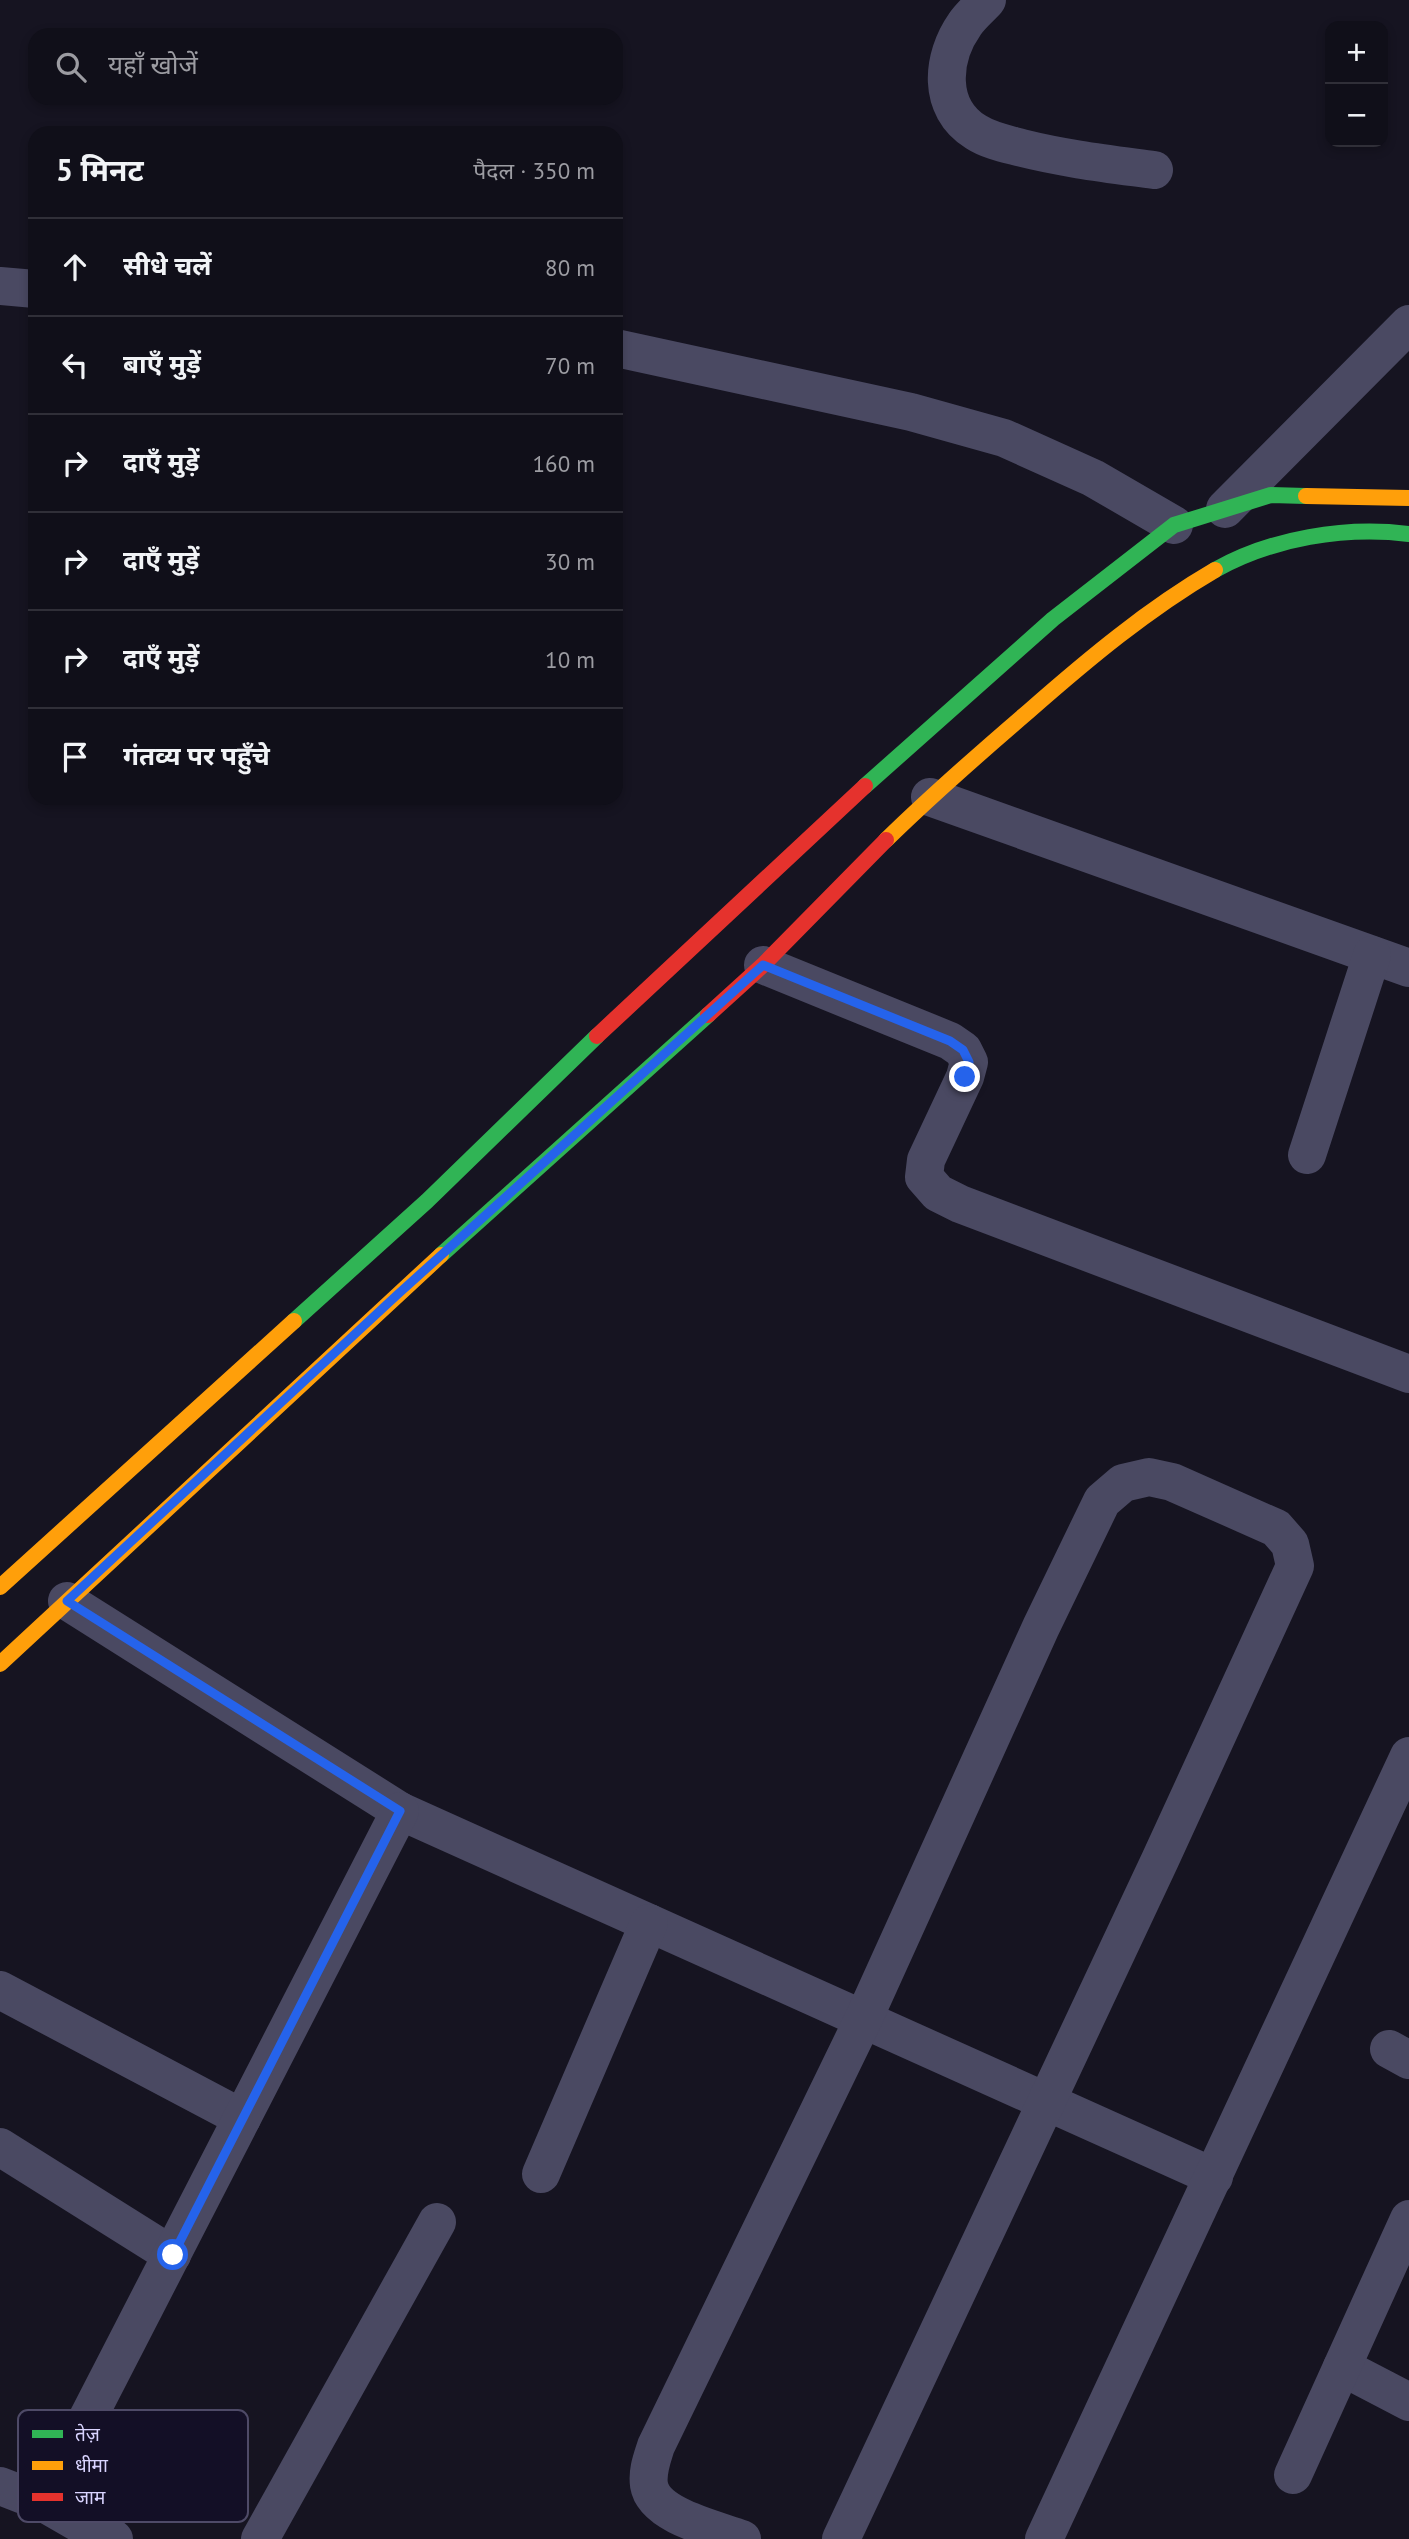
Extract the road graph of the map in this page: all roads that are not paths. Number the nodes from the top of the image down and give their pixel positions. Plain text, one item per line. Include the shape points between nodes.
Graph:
1 (987, 0) edge
2 (1154, 170) dead end
3 (0, 286) edge
4 (28, 288) edge
5 (1409, 324) edge
6 (623, 350) edge
7 (1409, 498) edge
8 (1226, 509) junction
9 (1174, 525) junction
10 (1409, 534) edge
11 (930, 797) junction
12 (1372, 955) junction
13 (763, 965) junction
14 (1409, 968) edge
15 (1307, 1155) dead end
16 (1409, 1374) edge
17 (0, 1587) edge
18 (67, 1601) junction
19 (0, 1664) edge
20 (1409, 1756) edge
21 (400, 1811) junction
22 (649, 1923) junction
23 (0, 1990) edge
24 (863, 2020) junction
25 (1046, 2101) junction
26 (242, 2118) junction
27 (0, 2147) edge
28 (541, 2174) dead end
29 (1214, 2177) junction
30 (437, 2222) dead end
31 (1408, 2225) edge
32 (173, 2255) junction
33 (1342, 2367) junction
34 (1409, 2402) edge
35 (92, 2410) edge
36 (1293, 2475) dead end
37 (0, 2486) edge
38 (18, 2493) edge
39 (74, 2522) edge
40 (96, 2536) edge
41 (260, 2539) edge
42 (742, 2539) edge
43 (841, 2539) edge
44 (1044, 2539) edge

1 - 2 street via 965,24 951,51 944,81 962,120 998,142 1058,157
3 - 4 street
5 - 8 street
6 - 9 street via 911,412 1004,438 1093,478
7 - 8 main road via 1270,495
8 - 9 main road
9 - 17 main road via 1053,619 854,796 427,1201
10 - 11 main road via 1385,531 1307,537 1237,558 1179,591 1081,666
11 - 12 street
11 - 13 main road
12 - 14 street
12 - 15 street
13 - 16 street via 963,1050 969,1062 965,1077 926,1160 924,1177 938,1193
13 - 18 main road
18 - 19 main road
18 - 21 street
20 - 29 street
21 - 22 street
21 - 26 street
22 - 24 street
22 - 28 street
23 - 26 street
24 - 25 street
24 - 25 street via 1102,1501 1124,1483 1149,1477 1276,1528 1290,1544 1296,1566
24 - 42 street via 649,2468 649,2487 656,2502 672,2513
25 - 29 street
25 - 43 street
26 - 32 street
27 - 32 street
29 - 44 street
30 - 41 street
31 - 33 street
32 - 35 street
33 - 34 street
33 - 36 street
37 - 38 street
39 - 40 street

